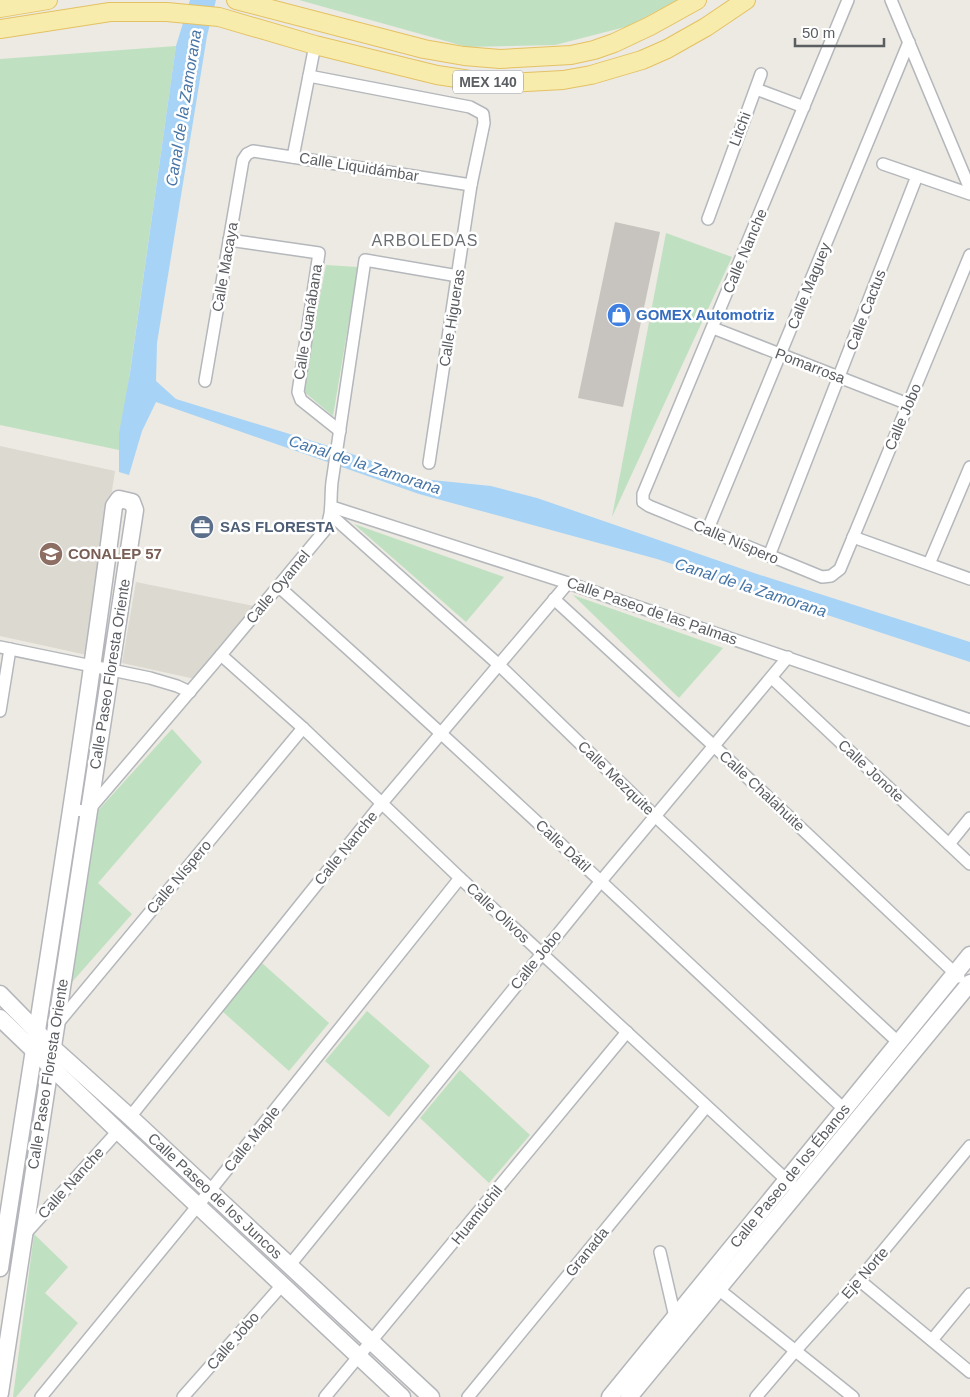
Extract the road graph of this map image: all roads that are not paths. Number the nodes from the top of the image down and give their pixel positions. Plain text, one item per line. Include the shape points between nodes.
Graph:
1 (48, 0) edge
2 (236, 0) edge
3 (697, 0) edge
4 (746, 0) edge
5 (848, 0) edge
6 (891, 0) edge
7 (0, 8) edge
8 (0, 29) edge
9 (909, 42) junction
10 (315, 45) junction
11 (761, 74) dead end
12 (309, 76) junction
13 (756, 89) junction
14 (804, 107) junction
15 (247, 154) joint
16 (293, 157) junction
17 (883, 164) dead end
18 (918, 176) junction
19 (471, 185) junction
20 (970, 189) edge
21 (970, 194) edge
22 (708, 219) dead end
23 (229, 240) junction
24 (970, 255) edge
25 (458, 276) junction
26 (713, 328) junction
27 (781, 355) junction
28 (840, 378) junction
29 (205, 381) dead end
30 (908, 404) junction
31 (340, 431) junction
32 (429, 463) dead end
33 (970, 467) edge
34 (643, 502) joint
35 (331, 511) junction
36 (708, 529) junction
37 (853, 537) junction
38 (769, 556) junction
39 (929, 564) junction
40 (831, 576) joint
41 (970, 579) edge
42 (568, 582) junction
43 (279, 587) junction
44 (554, 599) junction
45 (5, 648) edge
46 (221, 655) junction
47 (788, 658) junction
48 (499, 665) junction
49 (93, 666) junction
50 (111, 670) junction
51 (772, 678) junction
52 (190, 692) junction
53 (0, 711) edge
54 (970, 720) edge
55 (303, 728) junction
56 (441, 734) junction
57 (715, 747) junction
58 (382, 803) junction
59 (80, 810) junction
60 (655, 816) junction
61 (970, 818) edge
62 (949, 844) junction
63 (970, 864) edge
64 (460, 878) junction
65 (601, 881) junction
66 (541, 954) junction
67 (970, 955) edge
68 (955, 973) junction
69 (969, 984) edge
70 (0, 994) edge
71 (0, 1018) edge
72 (55, 1026) junction
73 (37, 1031) junction
74 (628, 1032) junction
75 (899, 1043) junction
76 (52, 1047) junction
77 (34, 1050) junction
78 (49, 1065) junction
79 (706, 1107) junction
80 (844, 1109) junction
81 (130, 1117) junction
82 (118, 1131) junction
83 (970, 1146) edge
84 (792, 1185) junction
85 (209, 1192) junction
86 (198, 1205) junction
87 (23, 1235) junction
88 (660, 1252) dead end
89 (289, 1266) junction
90 (0, 1268) edge
91 (860, 1280) junction
92 (282, 1284) junction
93 (717, 1288) junction
94 (970, 1294) edge
95 (675, 1317) junction
96 (932, 1340) junction
97 (665, 1341) junction
98 (372, 1343) junction
99 (796, 1350) junction
100 (359, 1357) junction
101 (970, 1372) edge
102 (0, 1393) edge
103 (41, 1397) edge
104 (183, 1397) edge
105 (325, 1397) edge
106 (402, 1397) edge
107 (431, 1397) edge
108 (468, 1397) edge
109 (610, 1397) edge
110 (629, 1397) edge
111 (756, 1397) edge
112 (853, 1397) edge

1 - 7 main road
2 - 3 main road, MEX 140 via 424,49 500,59 571,55 594,50 650,26
4 - 10 main road, MEX 140 via 667,49 591,75 563,80 508,83 470,80
5 - 14 street, Calle Nanche
6 - 9 street
8 - 10 main road, MEX 140 via 110,12 167,12 219,17
9 - 20 street
9 - 27 street, Calle Maguey
10 - 12 street
11 - 13 street, Litchi
12 - 16 street
12 - 19 street, Calle Higueras via 470,107 482,114 484,123
13 - 14 street
13 - 22 street, Litchi
14 - 26 street, Calle Nanche
15 - 16 street, Calle Liquidámbar via 254,151
15 - 23 street, Calle Macaya via 243,160
16 - 19 street, Calle Liquidámbar
17 - 18 street
18 - 21 street
18 - 28 street, Calle Cactus
19 - 25 street, Calle Higueras
23 - 29 street, Calle Macaya
23 - 31 street, Calle Guanábana via 319,254 298,392 301,400
24 - 30 street, Calle Jobo
25 - 31 street, Calle Oyamel via 365,260
25 - 32 street, Calle Higueras
26 - 27 street, Pomarrosa
26 - 34 street, Calle Nanche via 643,494
27 - 28 street, Pomarrosa
27 - 36 street, Calle Maguey
28 - 30 street, Pomarrosa
28 - 38 street, Calle Cactus
30 - 37 street, Calle Jobo
31 - 35 street, Calle Oyamel
33 - 39 street
34 - 36 street, Calle Níspero
35 - 42 street, Calle Paseo de las Palmas
35 - 43 street, Calle Oyamel via 325,530
35 - 48 street, Calle Mezquite
36 - 38 street, Calle Níspero
37 - 39 street
37 - 40 street, Calle Jobo via 840,569
38 - 40 street, Calle Níspero via 822,577
39 - 41 street
42 - 44 street, Calle Nanche
42 - 47 street, Calle Paseo de las Palmas
43 - 46 street, Calle Oyamel
43 - 56 street, Calle Dátil
44 - 48 street, Calle Nanche
44 - 57 street, Calle Chalahuite
45 - 49 street
45 - 53 street
46 - 52 street, Calle Oyamel
46 - 55 street, Calle Olivos
47 - 51 street, Calle Jobo
47 - 54 street, Calle Paseo de las Palmas
48 - 56 street, Calle Nanche
48 - 60 street, Calle Mezquite
49 - 50 street
49 - 50 main road, Calle Paseo Floresta Oriente via 114,506 119,499 132,502 135,510
49 - 59 main road, Calle Paseo Floresta Oriente
50 - 52 street via 150,678
50 - 59 main road, Calle Paseo Floresta Oriente
51 - 57 street, Calle Jobo
51 - 62 street, Calle Jonote
52 - 59 street, Calle Oyamel
55 - 58 street, Calle Olivos
55 - 72 street, Calle Níspero
56 - 58 street, Calle Nanche
56 - 65 street, Calle Dátil
57 - 60 street, Calle Jobo
57 - 68 street, Calle Chalahuite
58 - 64 street, Calle Olivos
58 - 81 street, Calle Nanche
59 - 72 main road, Calle Paseo Floresta Oriente
59 - 73 main road, Calle Paseo Floresta Oriente
60 - 65 street, Calle Jobo
60 - 75 street, Calle Mezquite
61 - 62 street
62 - 63 street, Calle Jonote
64 - 66 street, Calle Olivos
64 - 85 street, Calle Maple
65 - 66 street, Calle Jobo
65 - 80 street, Calle Dátil
66 - 74 street, Calle Olivos
66 - 89 street, Calle Jobo
67 - 68 main road, Calle Paseo de los Ébanos
68 - 69 street, Calle Chalahuite
68 - 75 main road, Calle Paseo de los Ébanos
69 - 84 main road, Calle Paseo de los Ébanos
70 - 73 main road, Calle Paseo de los Juncos
71 - 77 main road, Calle Paseo de los Juncos
72 - 76 main road, Calle Paseo Floresta Oriente
73 - 76 main road, Calle Paseo de los Juncos
73 - 77 main road, Calle Paseo Floresta Oriente
74 - 79 street, Calle Olivos
74 - 98 street, Huamúchil
75 - 80 main road, Calle Paseo de los Ébanos
76 - 78 main road, Calle Paseo Floresta Oriente
76 - 81 main road, Calle Paseo de los Juncos
77 - 78 main road, Calle Paseo de los Juncos
77 - 90 main road, Calle Paseo Floresta Oriente
78 - 82 main road, Calle Paseo de los Juncos
78 - 87 main road, Calle Paseo Floresta Oriente
79 - 84 street, Calle Olivos
79 - 108 street, Granada
80 - 84 main road, Calle Paseo de los Ébanos
81 - 85 main road, Calle Paseo de los Juncos
82 - 86 main road, Calle Paseo de los Juncos
82 - 87 street, Calle Nanche
83 - 91 street, Eje Norte
84 - 93 main road, Calle Paseo de los Ébanos
84 - 95 main road, Calle Paseo de los Ébanos
85 - 86 street, Calle Maple
85 - 89 main road, Calle Paseo de los Juncos
86 - 92 main road, Calle Paseo de los Juncos
86 - 103 street, Calle Maple
87 - 102 main road, Calle Paseo Floresta Oriente
88 - 95 street
89 - 98 main road, Calle Paseo de los Juncos
91 - 96 street
91 - 99 street, Eje Norte
92 - 100 main road, Calle Paseo de los Juncos
92 - 104 street, Calle Jobo
93 - 97 main road, Calle Paseo de los Ébanos
93 - 99 street
94 - 96 street
95 - 97 main road, Calle Paseo de los Ébanos
96 - 101 street
97 - 109 main road, Calle Paseo de los Ébanos
97 - 110 main road, Calle Paseo de los Ébanos
98 - 100 street, Huamúchil
98 - 107 main road, Calle Paseo de los Juncos
99 - 111 street, Eje Norte
99 - 112 street
100 - 105 street, Huamúchil
100 - 106 main road, Calle Paseo de los Juncos

